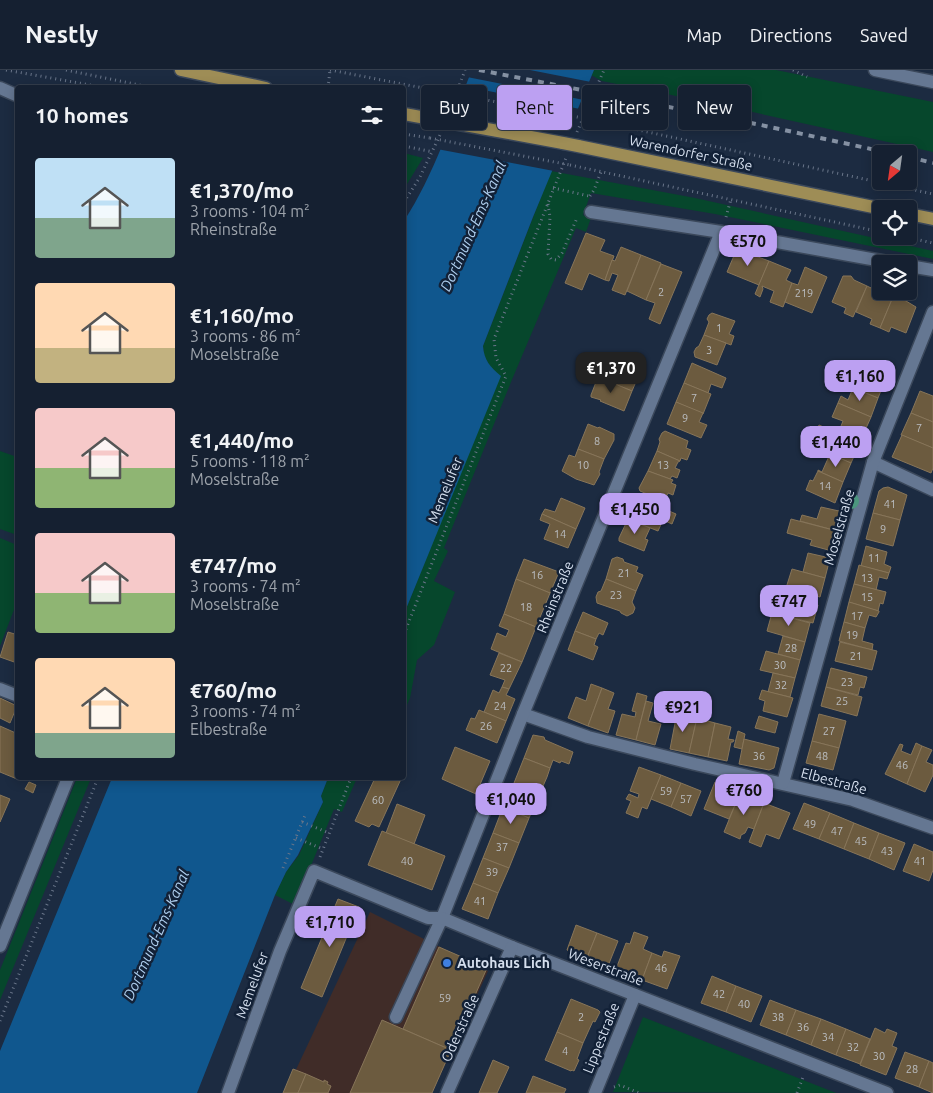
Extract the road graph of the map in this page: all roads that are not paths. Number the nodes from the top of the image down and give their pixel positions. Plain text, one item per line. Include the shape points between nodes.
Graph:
1 (181, 70) edge
2 (876, 70) edge
3 (933, 82) edge
4 (252, 85) edge
5 (0, 88) edge
6 (15, 95) edge
7 (406, 114) edge
8 (872, 207) edge
9 (591, 212) road end
10 (917, 216) edge
11 (933, 219) edge
12 (721, 232) junction
13 (872, 259) edge
14 (917, 267) edge
15 (933, 270) edge
16 (933, 312) edge
17 (873, 462) junction
18 (933, 490) edge
19 (0, 689) edge
20 (15, 695) edge
21 (523, 714) junction
22 (67, 780) edge
23 (783, 783) junction
24 (933, 828) edge
25 (314, 871) joint
26 (442, 918) junction
27 (0, 946) edge
28 (512, 947) junction
29 (635, 994) junction
30 (396, 1017) dead end
31 (597, 1088) edge
32 (860, 1088) edge
33 (228, 1093) edge
34 (447, 1093) edge
35 (887, 1093) edge

1 - 4 main road
2 - 3 street
5 - 6 street
7 - 8 main road, Warendorfer Straße, bridge via 574,144
9 - 12 street
10 - 11 main road
12 - 13 street
12 - 21 street, Rheinstraße
14 - 15 street
16 - 17 street, Moselstraße
17 - 18 street
17 - 23 street, Moselstraße
19 - 20 street
21 - 23 street, Elbestraße via 588,737
21 - 26 street, Rheinstraße
22 - 27 street
23 - 24 street, Elbestraße via 853,800
25 - 26 street, Weserstraße via 428,918
25 - 33 street, Memelufer via 280,950
26 - 28 street, Weserstraße
26 - 30 street, Rheinstraße
28 - 29 street, Weserstraße
28 - 34 street, Oderstraße
29 - 31 street, Lippestraße
29 - 32 street, Weserstraße
32 - 35 street, Weserstraße

